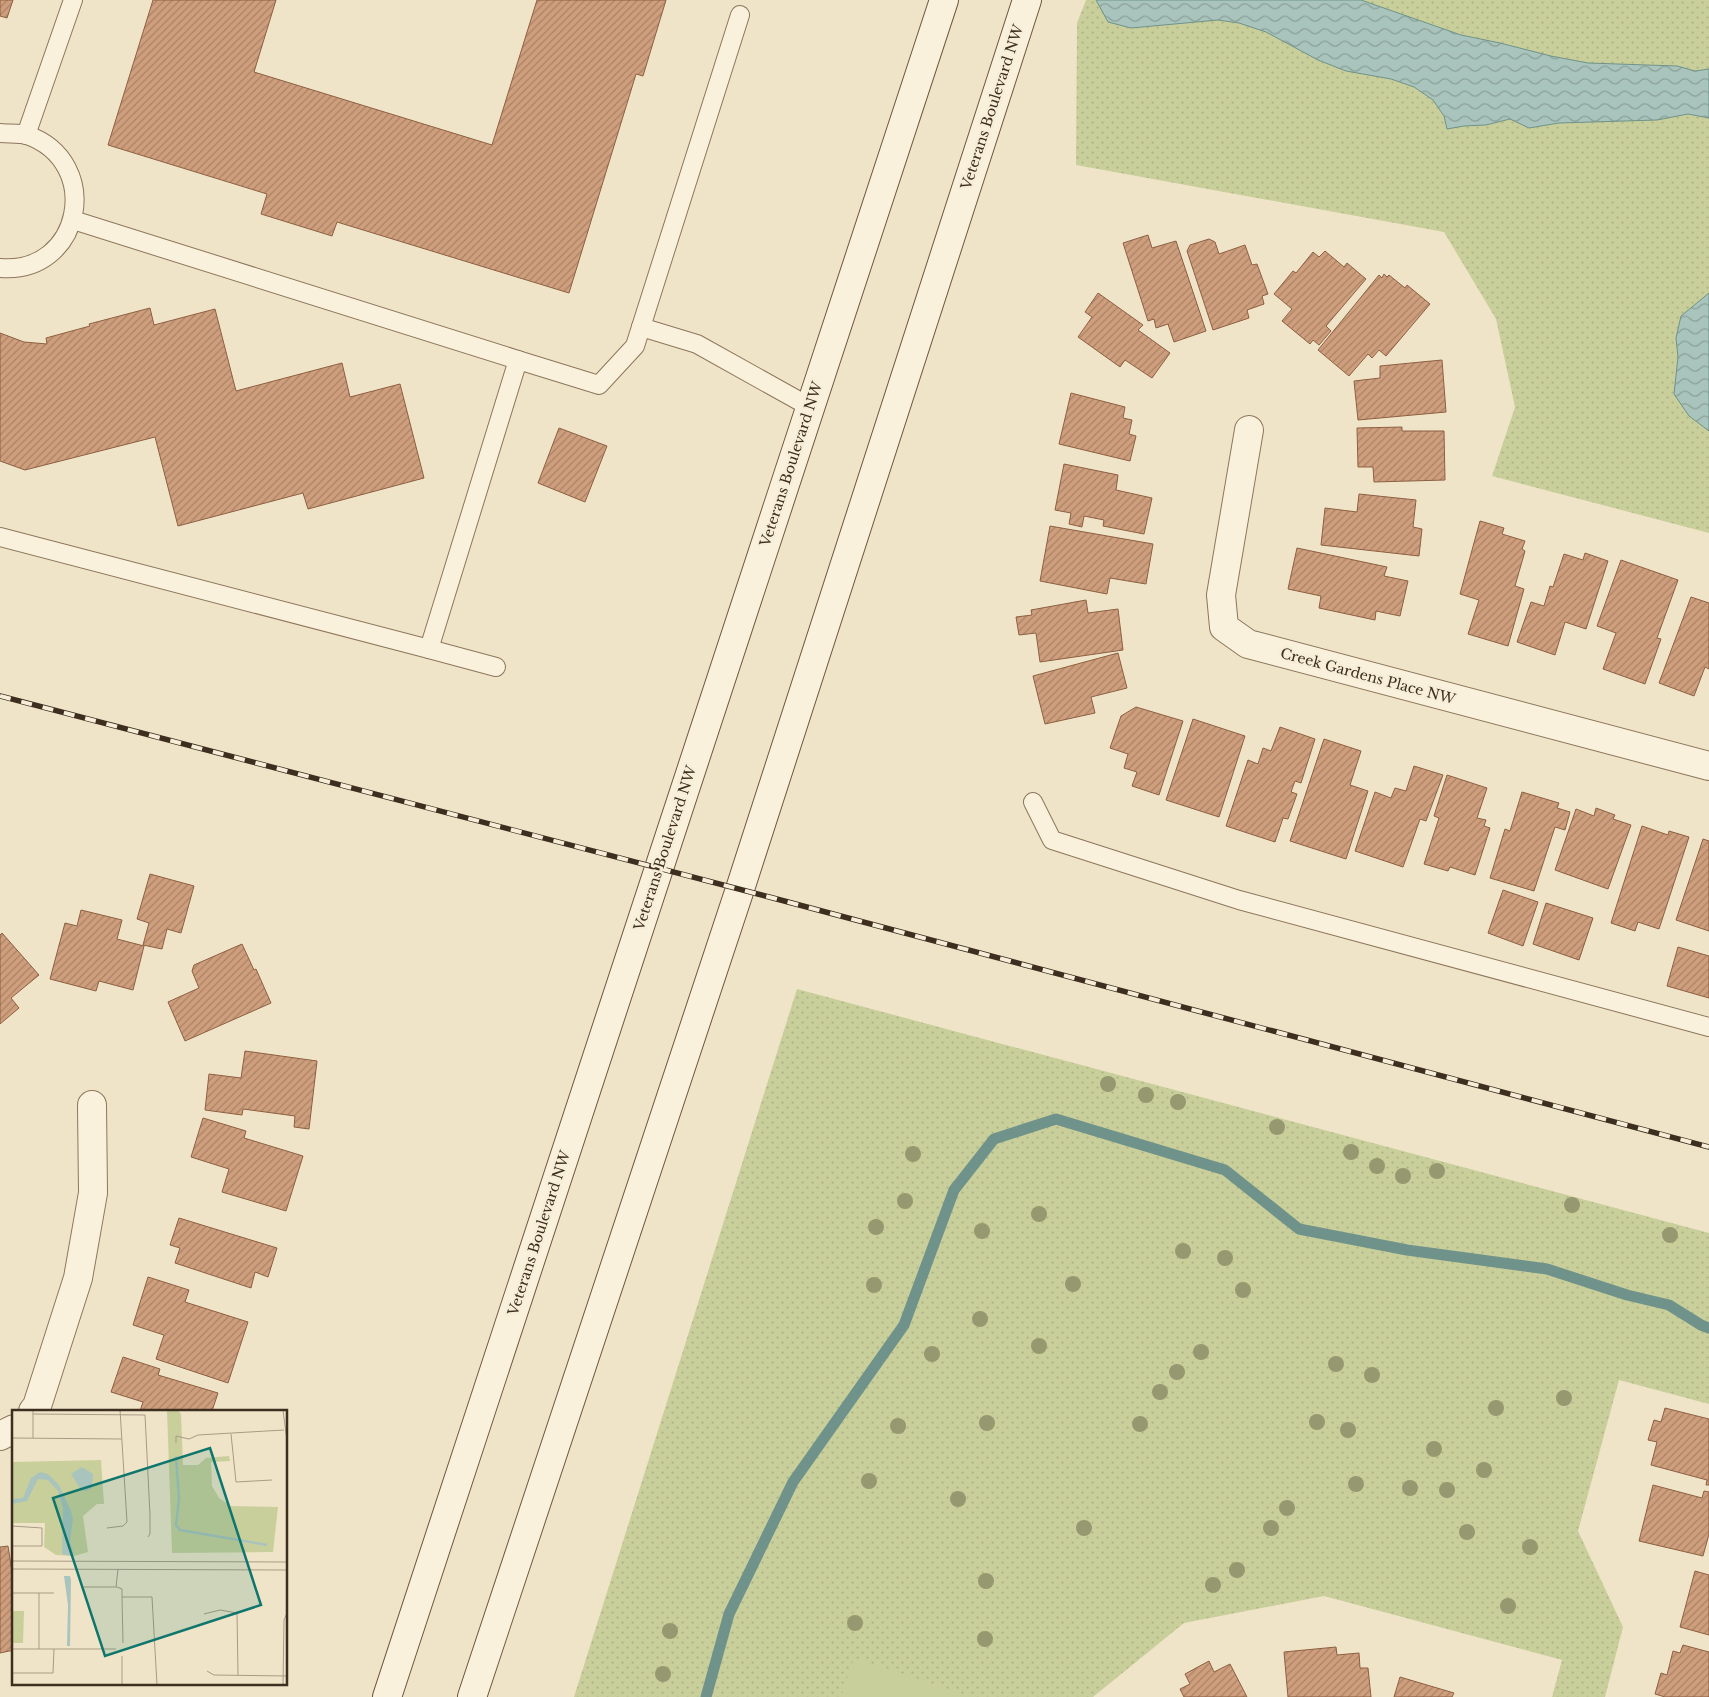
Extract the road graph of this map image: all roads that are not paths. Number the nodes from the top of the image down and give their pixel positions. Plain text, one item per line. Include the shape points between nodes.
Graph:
1 (73, 0) edge
2 (944, 0) edge
3 (1027, 0) edge
4 (740, 15) dead end
5 (0, 133) edge
6 (26, 135) junction
7 (73, 220) junction
8 (0, 268) edge
9 (641, 327) junction
10 (518, 360) junction
11 (810, 407) junction
12 (1249, 430) dead end
13 (0, 537) edge
14 (428, 649) junction
15 (496, 667) dead end
16 (1709, 766) edge
17 (1034, 802) dead end
18 (1709, 1027) edge
19 (92, 1104) dead end
20 (34, 1410) edge
21 (12, 1430) edge
22 (0, 1436) edge
23 (387, 1697) edge
24 (472, 1697) edge

1 - 6 lane
2 - 11 main road, Veterans Boulevard NW
3 - 24 main road, Veterans Boulevard NW via 736,899
4 - 9 lane
5 - 6 lane
6 - 7 lane via 50,147 67,168 75,194
7 - 8 lane via 61,244 40,261 15,269
7 - 10 lane
9 - 10 lane via 635,346 599,385
9 - 11 lane via 697,344
10 - 14 lane
11 - 23 main road, Veterans Boulevard NW
12 - 16 main road, Creek Gardens Place NW via 1221,595 1224,627 1248,644
13 - 14 lane
14 - 15 lane
17 - 18 lane via 1052,840 1239,900
19 - 20 main road via 92,1193 78,1278
21 - 22 main road

